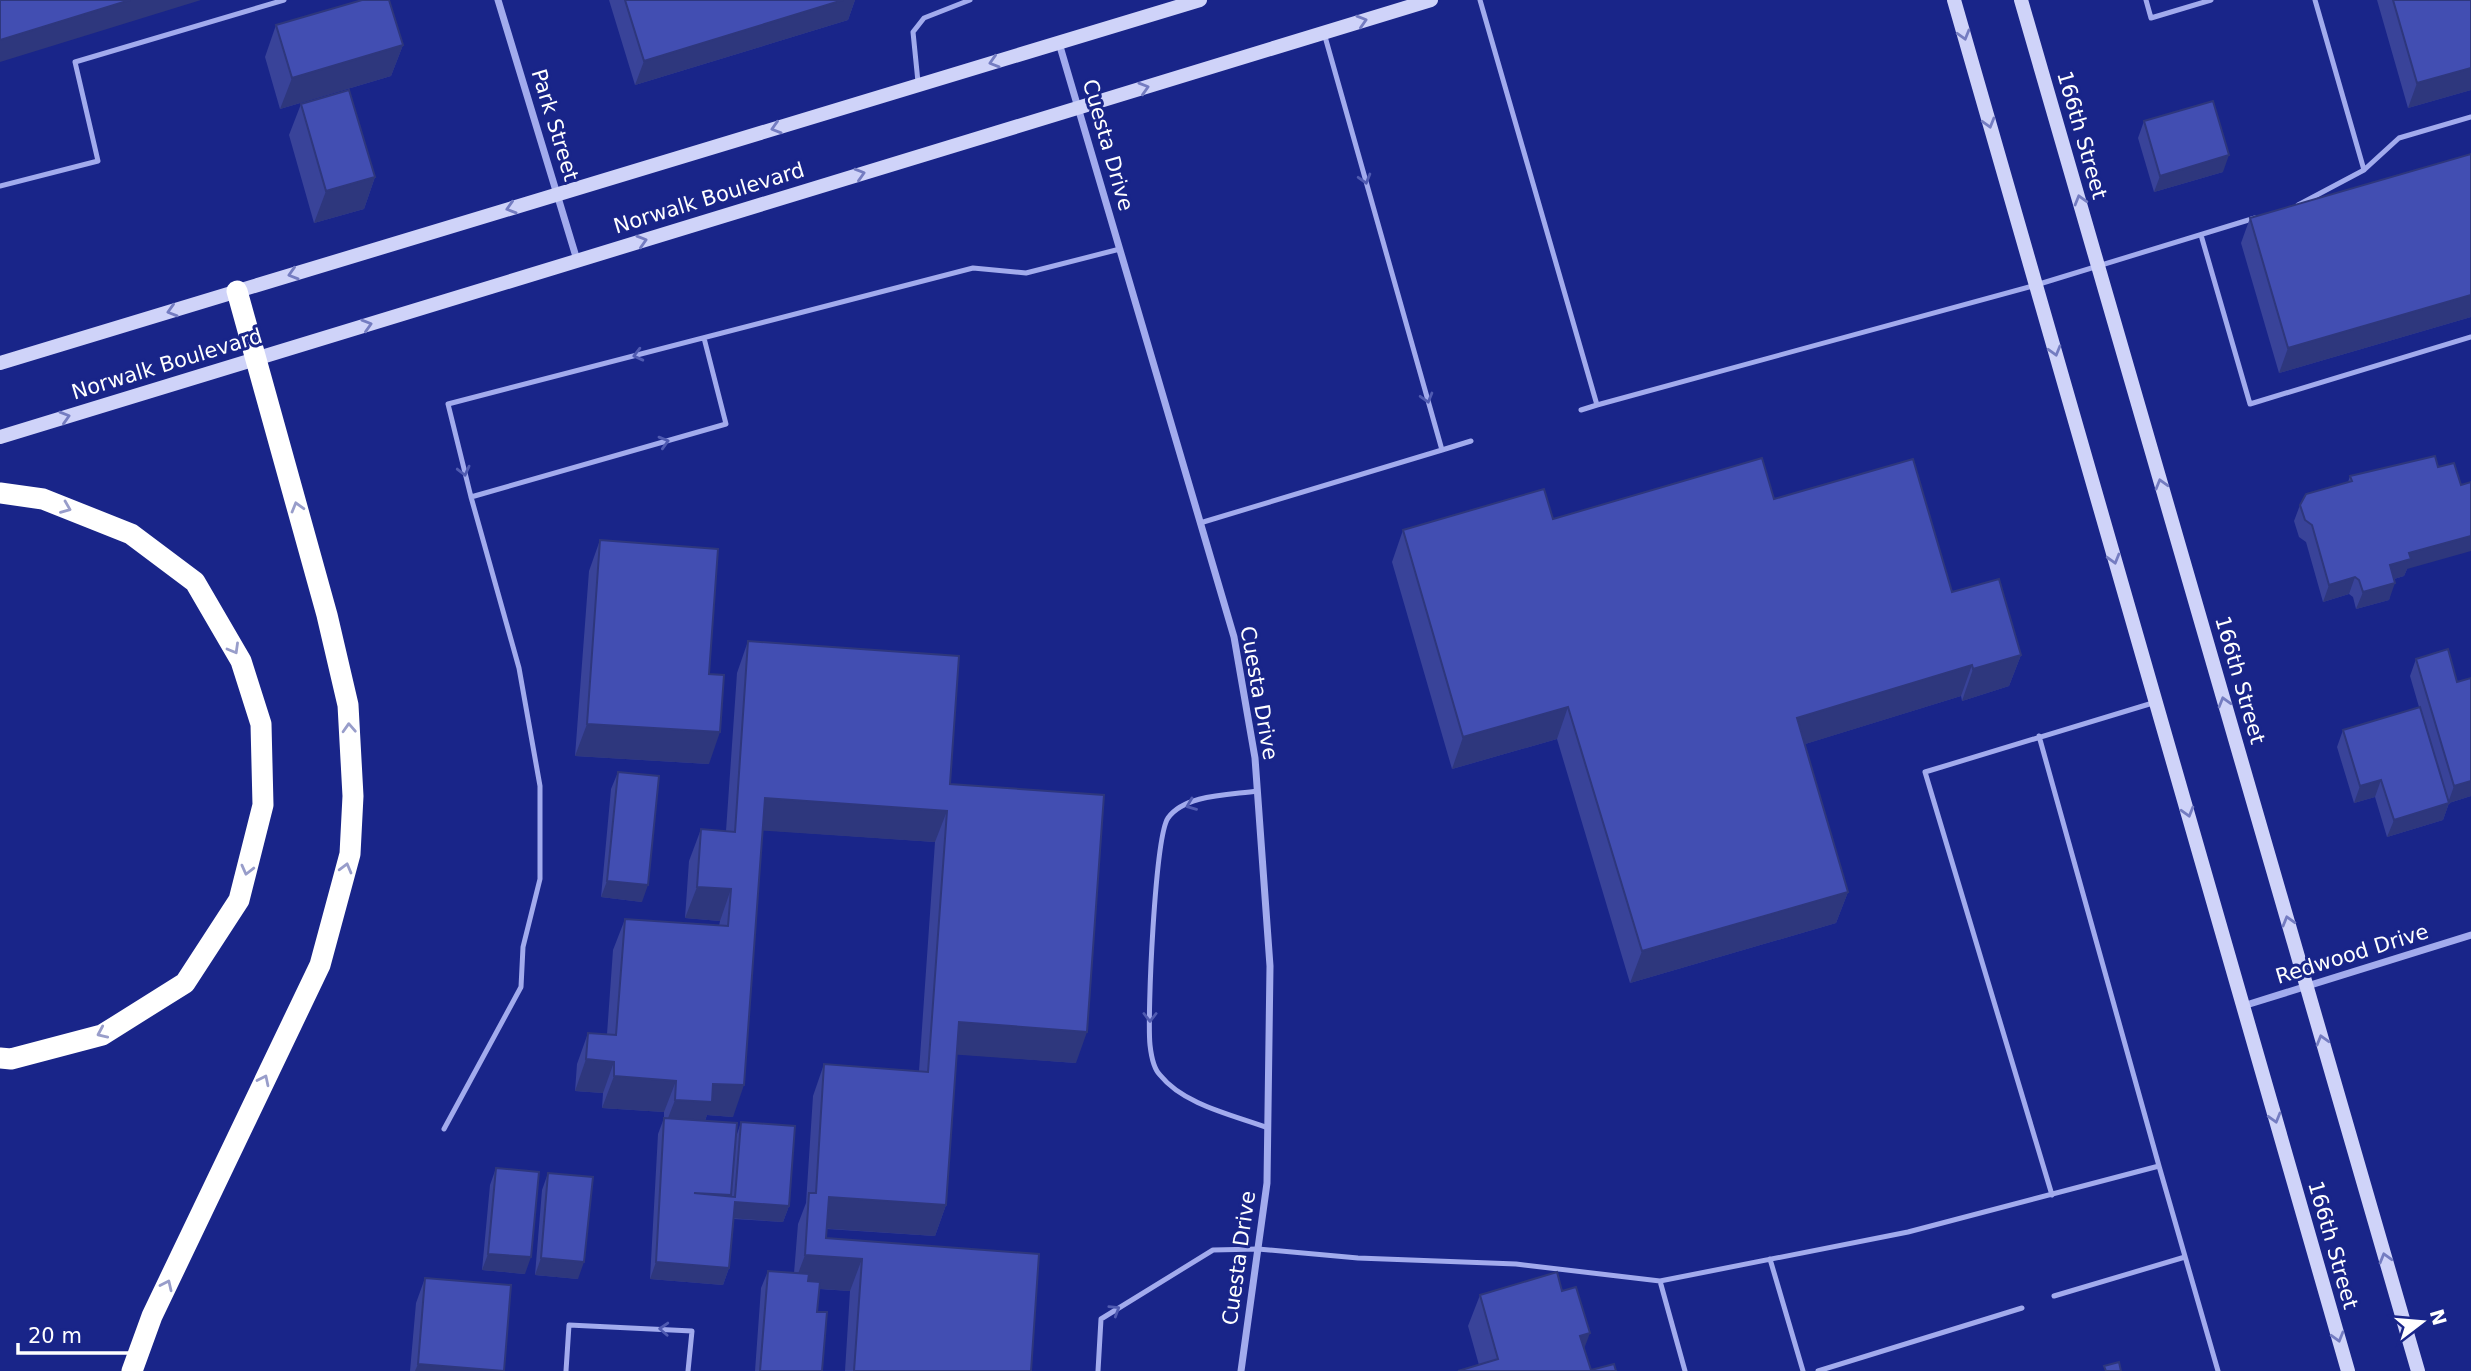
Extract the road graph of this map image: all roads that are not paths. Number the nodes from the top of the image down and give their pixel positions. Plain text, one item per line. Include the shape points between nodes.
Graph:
1 (284, 0) edge
2 (498, 0) edge
3 (970, 0) edge
4 (1200, 0) edge
5 (1431, 0) edge
6 (1479, 0) edge
7 (1954, 0) edge
8 (2021, 0) edge
9 (2146, 0) edge
10 (2211, 0) edge
11 (2315, 0) edge
12 (1324, 33) junction
13 (1059, 43) junction
14 (919, 85) junction
15 (1079, 108) junction
16 (2471, 117) edge
17 (2364, 170) junction
18 (0, 186) edge
19 (558, 194) junction
20 (2286, 209) edge
21 (2261, 216) edge
22 (2201, 235) junction
23 (1120, 249) junction
24 (577, 261) junction
25 (2099, 266) junction
26 (2036, 285) junction
27 (237, 291) junction
28 (2471, 337) edge
29 (704, 338) junction
30 (255, 359) junction
31 (0, 363) edge
32 (1597, 405) junction
33 (1581, 410) dead end
34 (0, 437) edge
35 (1471, 441) dead end
36 (1442, 450) junction
37 (0, 493) edge
38 (471, 496) junction
39 (1200, 523) junction
40 (2156, 702) junction
41 (2039, 736) junction
42 (1257, 791) junction
43 (2471, 935) edge
44 (2306, 986) junction
45 (2243, 1006) junction
46 (0, 1058) edge
47 (1268, 1128) junction
48 (444, 1129) dead end
49 (2159, 1166) junction
50 (2052, 1195) junction
51 (1258, 1249) junction
52 (2185, 1257) junction
53 (1770, 1259) junction
54 (1660, 1281) junction
55 (2054, 1296) dead end
56 (2022, 1308) dead end
57 (132, 1371) edge
58 (566, 1371) edge
59 (688, 1371) edge
60 (1098, 1371) edge
61 (1241, 1371) edge
62 (1685, 1371) edge
63 (1803, 1371) edge
64 (1818, 1371) edge
65 (2218, 1371) edge
66 (2348, 1371) edge
67 (2418, 1371) edge

1 - 18 lane via 75,62 98,161
2 - 19 street, Park Street
3 - 14 lane via 924,18 913,32
4 - 13 street
12 -> 5 street, Norwalk Boulevard
6 - 32 lane
7 -> 26 street, 166th Street
25 -> 8 street, 166th Street
9 - 10 lane via 2151,18
11 - 17 lane
15 -> 12 street, Norwalk Boulevard
12 -> 36 lane
13 -> 14 street
13 - 15 street, Cuesta Drive
14 -> 19 street
15 - 23 street, Cuesta Drive
24 -> 15 street, Norwalk Boulevard
16 - 17 lane via 2399,138
17 - 20 lane
19 - 24 street, Park Street
19 -> 27 street
21 - 22 lane
22 - 25 lane
22 - 28 lane via 2250,404
23 - 29 lane via 1026,273 973,268
23 - 39 street, Cuesta Drive
30 -> 24 street, Norwalk Boulevard
25 - 26 lane
44 -> 25 street, 166th Street
26 - 32 lane
26 -> 40 street, 166th Street
27 - 30 highway
27 -> 31 street
38 -> 29 lane via 726,424
29 -> 38 lane via 448,404
34 -> 30 street, Norwalk Boulevard
57 -> 30 highway via 152,1316 320,965 350,854 353,796 348,705
32 - 33 lane
35 - 36 lane
36 - 39 lane
37 -> 46 highway via 43,499 131,534 195,582 241,661 261,724 263,805 239,900 185,983 102,1035
38 - 48 lane via 519,667 540,786 540,879 523,947 520,987
39 - 42 street, Cuesta Drive via 1234,637
40 - 41 lane
40 -> 45 street, 166th Street
41 - 49 lane
41 - 50 lane via 1925,772
42 - 47 street, Cuesta Drive via 1270,966
42 -> 47 lane via 1187,804 1167,819 1150,975 1150,1046 1157,1073 1177,1093
43 - 44 street, Redwood Drive
44 - 45 street, Redwood Drive
67 -> 44 street, 166th Street
45 -> 66 street, 166th Street
47 - 51 street, Cuesta Drive via 1267,1183
49 - 50 lane
49 - 52 lane
50 - 53 lane via 1908,1232
51 - 54 lane via 1516,1264
60 -> 51 lane via 1101,1319 1213,1250
51 - 61 street, Cuesta Drive
52 - 55 lane
52 - 65 lane
53 - 54 lane
53 - 63 lane
54 - 62 lane
56 - 64 lane
59 -> 58 lane via 692,1331 569,1325

